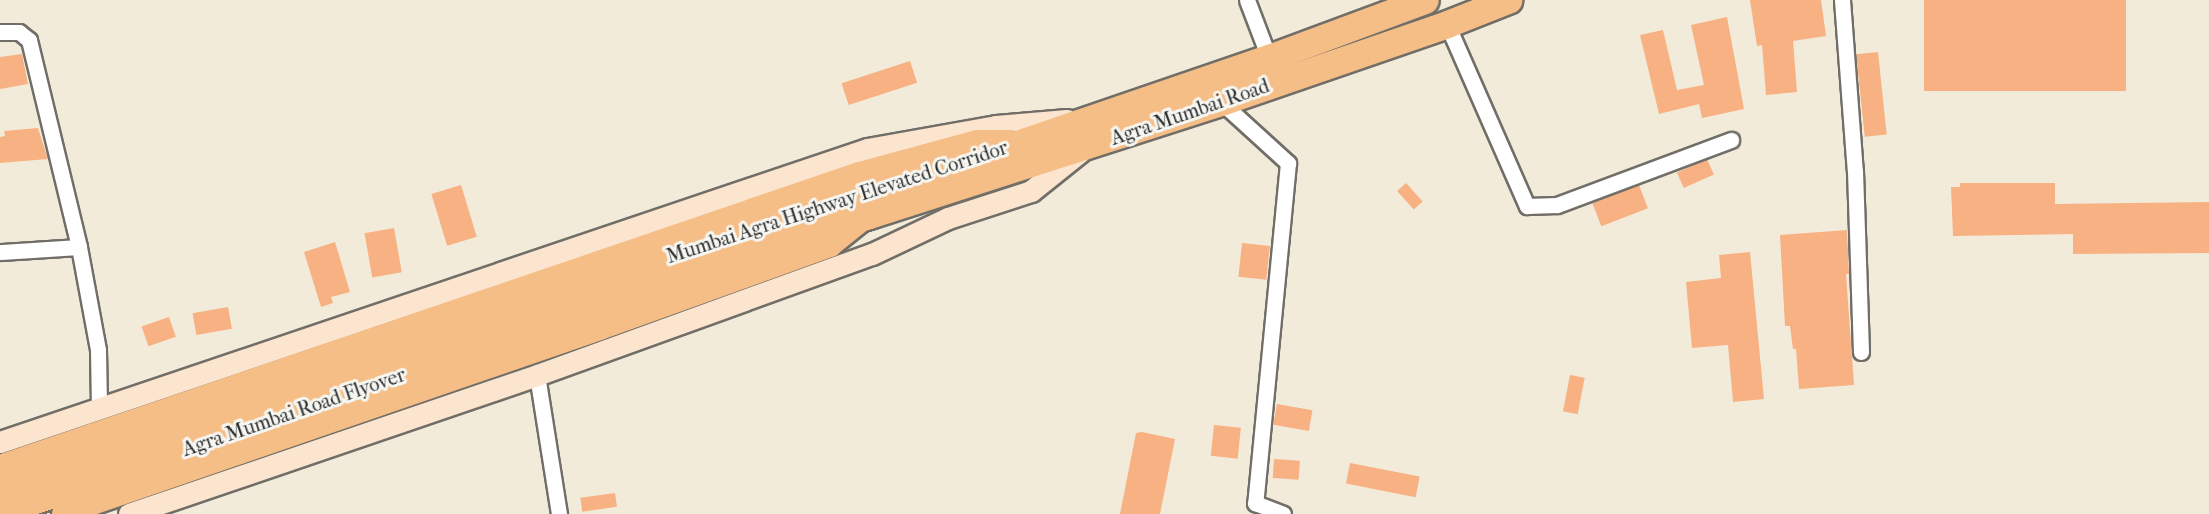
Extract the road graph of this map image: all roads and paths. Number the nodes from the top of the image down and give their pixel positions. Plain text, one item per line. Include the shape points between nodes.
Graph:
1 (1247, 0) edge
2 (1425, 0) edge
3 (1509, 0) edge
4 (1842, 0) edge
5 (1447, 24) junction
6 (0, 32) edge
7 (1269, 58) junction
8 (1221, 102) junction
9 (1091, 118) junction
10 (1731, 140) dead end
11 (1026, 141) junction
12 (1086, 147) junction
13 (868, 215) junction
14 (79, 248) junction
15 (0, 252) edge
16 (583, 285) joint
17 (588, 312) joint
18 (1861, 352) dead end
19 (537, 375) junction
20 (99, 410) junction
21 (0, 442) edge
22 (0, 466) edge
23 (0, 487) edge
24 (1253, 509) edge
25 (0, 512) edge
26 (142, 512) edge
27 (63, 514) edge
28 (559, 514) edge
29 (1283, 514) edge

1 - 7 street
2 - 7 highway, Agra Mumbai Road
3 - 5 highway, Agra Mumbai Road
4 - 18 street via 1855,171
5 - 8 highway, Agra Mumbai Road
5 - 10 street via 1527,206 1557,205
6 - 14 street via 19,32 28,40
7 - 9 highway, Agra Mumbai Road
8 - 12 highway, Agra Mumbai Road
8 - 24 street via 1288,163
9 - 11 highway, Mumbai Agra Highway Elevated Corridor
9 - 20 street via 996,126 867,149
11 - 16 highway, Mumbai Agra Highway Elevated Corridor
11 - 22 main road via 978,141 859,173
12 - 13 highway, Agra Mumbai Road
12 - 19 street via 1030,191 948,219 872,254
13 - 17 highway, Mumbai Agra Highway Elevated Corridor
13 - 27 main road via 830,246
14 - 15 street
14 - 20 street via 98,350
16 - 23 highway, Agra Mumbai Road Flyover
17 - 25 highway, Agra Mumbai Road Flyover
19 - 26 street
19 - 28 street
20 - 21 street
24 - 29 street

